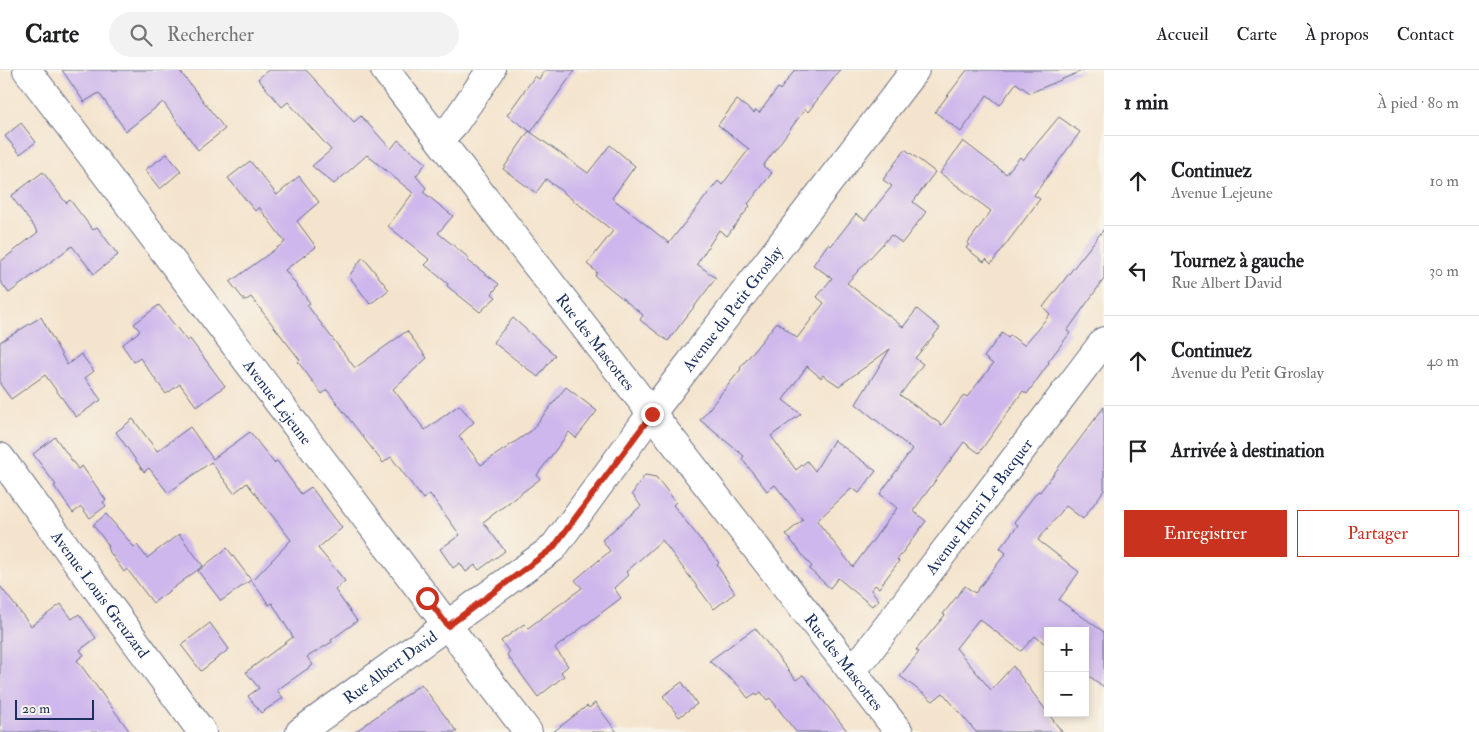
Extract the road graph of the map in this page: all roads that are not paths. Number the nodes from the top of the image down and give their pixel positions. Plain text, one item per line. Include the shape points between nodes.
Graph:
1 (385, 70) edge
2 (491, 70) edge
3 (915, 70) edge
4 (28, 71) edge
5 (440, 139) junction
6 (1104, 341) edge
7 (652, 414) junction
8 (0, 457) edge
9 (553, 548) joint
10 (448, 626) junction
11 (849, 668) junction
12 (202, 732) edge
13 (300, 732) edge
14 (528, 732) edge
15 (899, 732) edge

1 - 5 street, Rue des Mascottes
2 - 5 street
3 - 7 street, Avenue du Petit Groslay
4 - 10 street, Avenue Lejeune
5 - 7 street, Rue des Mascottes
6 - 11 street, Avenue Henri Le Bacquer via 866,656
7 - 9 street, Avenue du Petit Groslay
7 - 11 street, Rue des Mascottes
8 - 12 street, Avenue Louis Greuzard
9 - 10 street, Rue Albert David
10 - 13 street, Rue Albert David
10 - 14 street, Avenue Lejeune
11 - 15 street, Rue des Mascottes

